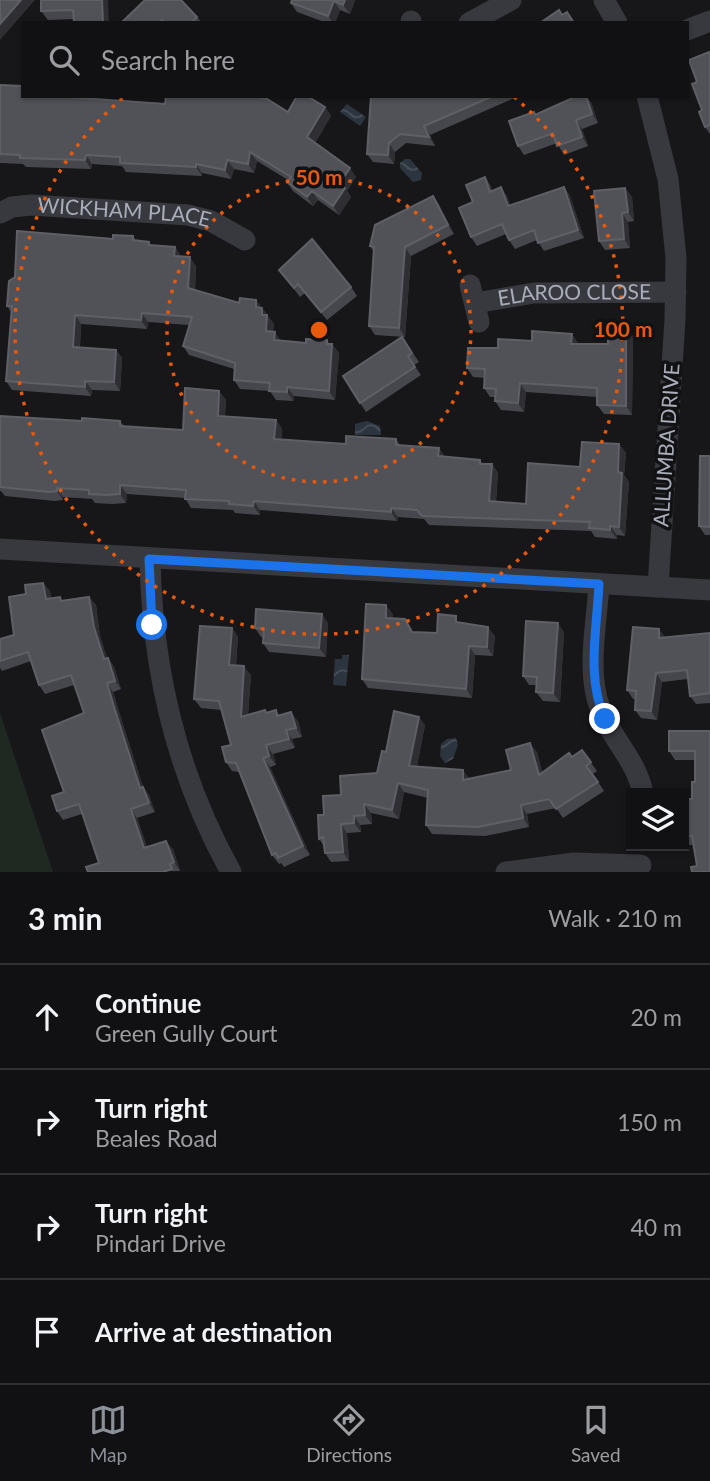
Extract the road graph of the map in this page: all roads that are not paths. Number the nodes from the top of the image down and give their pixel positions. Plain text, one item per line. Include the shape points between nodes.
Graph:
1 (510, 0) edge
2 (604, 0) edge
3 (473, 21) edge
4 (616, 21) edge
5 (710, 21) edge
6 (689, 29) edge
7 (647, 98) edge
8 (0, 213) edge
9 (245, 240) dead end
10 (676, 292) junction
11 (475, 304) dead end
12 (0, 549) edge
13 (149, 559) junction
14 (599, 584) junction
15 (658, 587) junction
16 (710, 590) edge
17 (641, 788) edge
18 (641, 861) edge
19 (230, 872) edge
20 (506, 872) edge

1 - 3 street
2 - 4 street
5 - 6 street
7 - 10 street, ALLUMBA DRIVE via 672,206
8 - 9 street, WICKHAM PLACE via 31,205 178,214 211,221
10 - 11 street, ELAROO CLOSE via 534,293
10 - 15 street, ALLUMBA DRIVE
12 - 13 street
13 - 14 street
13 - 19 street via 152,625 169,716 193,793
14 - 15 street
14 - 17 street via 595,690
15 - 16 street
18 - 20 street

